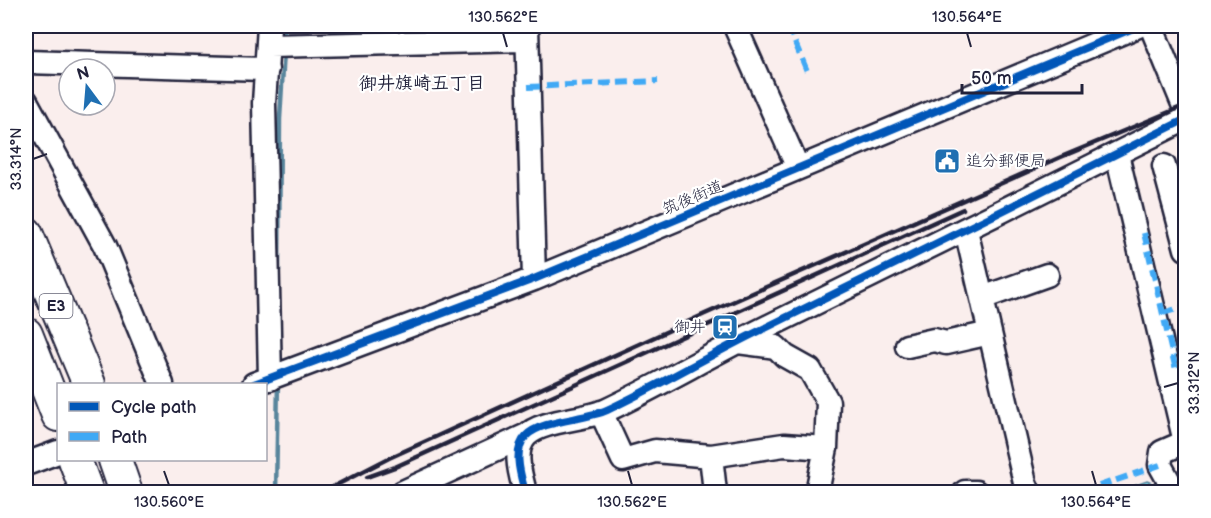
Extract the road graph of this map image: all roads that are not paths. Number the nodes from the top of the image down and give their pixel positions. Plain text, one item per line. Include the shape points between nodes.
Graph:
1 (735, 26) edge
2 (1138, 26) edge
3 (1150, 26) edge
4 (1113, 30) edge
5 (527, 33) edge
6 (269, 36) edge
7 (26, 62) edge
8 (267, 69) junction
9 (26, 101) edge
10 (1185, 111) edge
11 (1185, 119) edge
12 (1117, 154) junction
13 (1164, 166) dead end
14 (798, 168) junction
15 (966, 230) junction
16 (26, 233) edge
17 (1185, 249) edge
18 (1047, 275) dead end
19 (534, 279) junction
20 (982, 298) junction
21 (990, 333) junction
22 (26, 334) edge
23 (738, 342) junction
24 (907, 346) dead end
25 (270, 379) edge
26 (88, 382) edge
27 (162, 383) edge
28 (55, 406) edge
29 (602, 412) junction
30 (527, 435) junction
31 (826, 447) junction
32 (57, 452) edge
33 (711, 456) junction
34 (76, 461) edge
35 (116, 461) edge
36 (26, 464) edge
37 (87, 492) edge
38 (126, 492) edge
39 (403, 492) edge
40 (525, 492) edge
41 (715, 492) edge
42 (817, 492) edge
43 (965, 492) edge
44 (976, 492) edge
45 (1029, 492) edge
46 (1175, 492) edge

1 - 14 street
2 - 4 street, 筑後街道
3 - 10 street
4 - 14 street, 筑後街道
5 - 6 street
5 - 19 street
6 - 8 street
7 - 8 street
8 - 25 street via 264,103
9 - 27 street via 105,246
11 - 12 street
12 - 15 street
12 - 46 street via 1185,442 1162,452 1160,465
13 - 17 street
14 - 19 street, 筑後街道
15 - 20 street
15 - 23 street
16 - 26 highway, E3
18 - 20 street
19 - 25 street, 筑後街道
20 - 21 street
21 - 24 street via 946,343 934,340
21 - 45 street
22 - 28 highway, E3
23 - 29 street
23 - 31 street via 776,347 810,370 828,402
29 - 30 street via 545,426
29 - 33 street via 623,459 655,451
30 - 39 street
30 - 40 street via 519,445
31 - 33 street via 784,445
31 - 42 street
32 - 36 street
33 - 41 street
34 - 37 highway
35 - 38 highway
43 - 44 street

